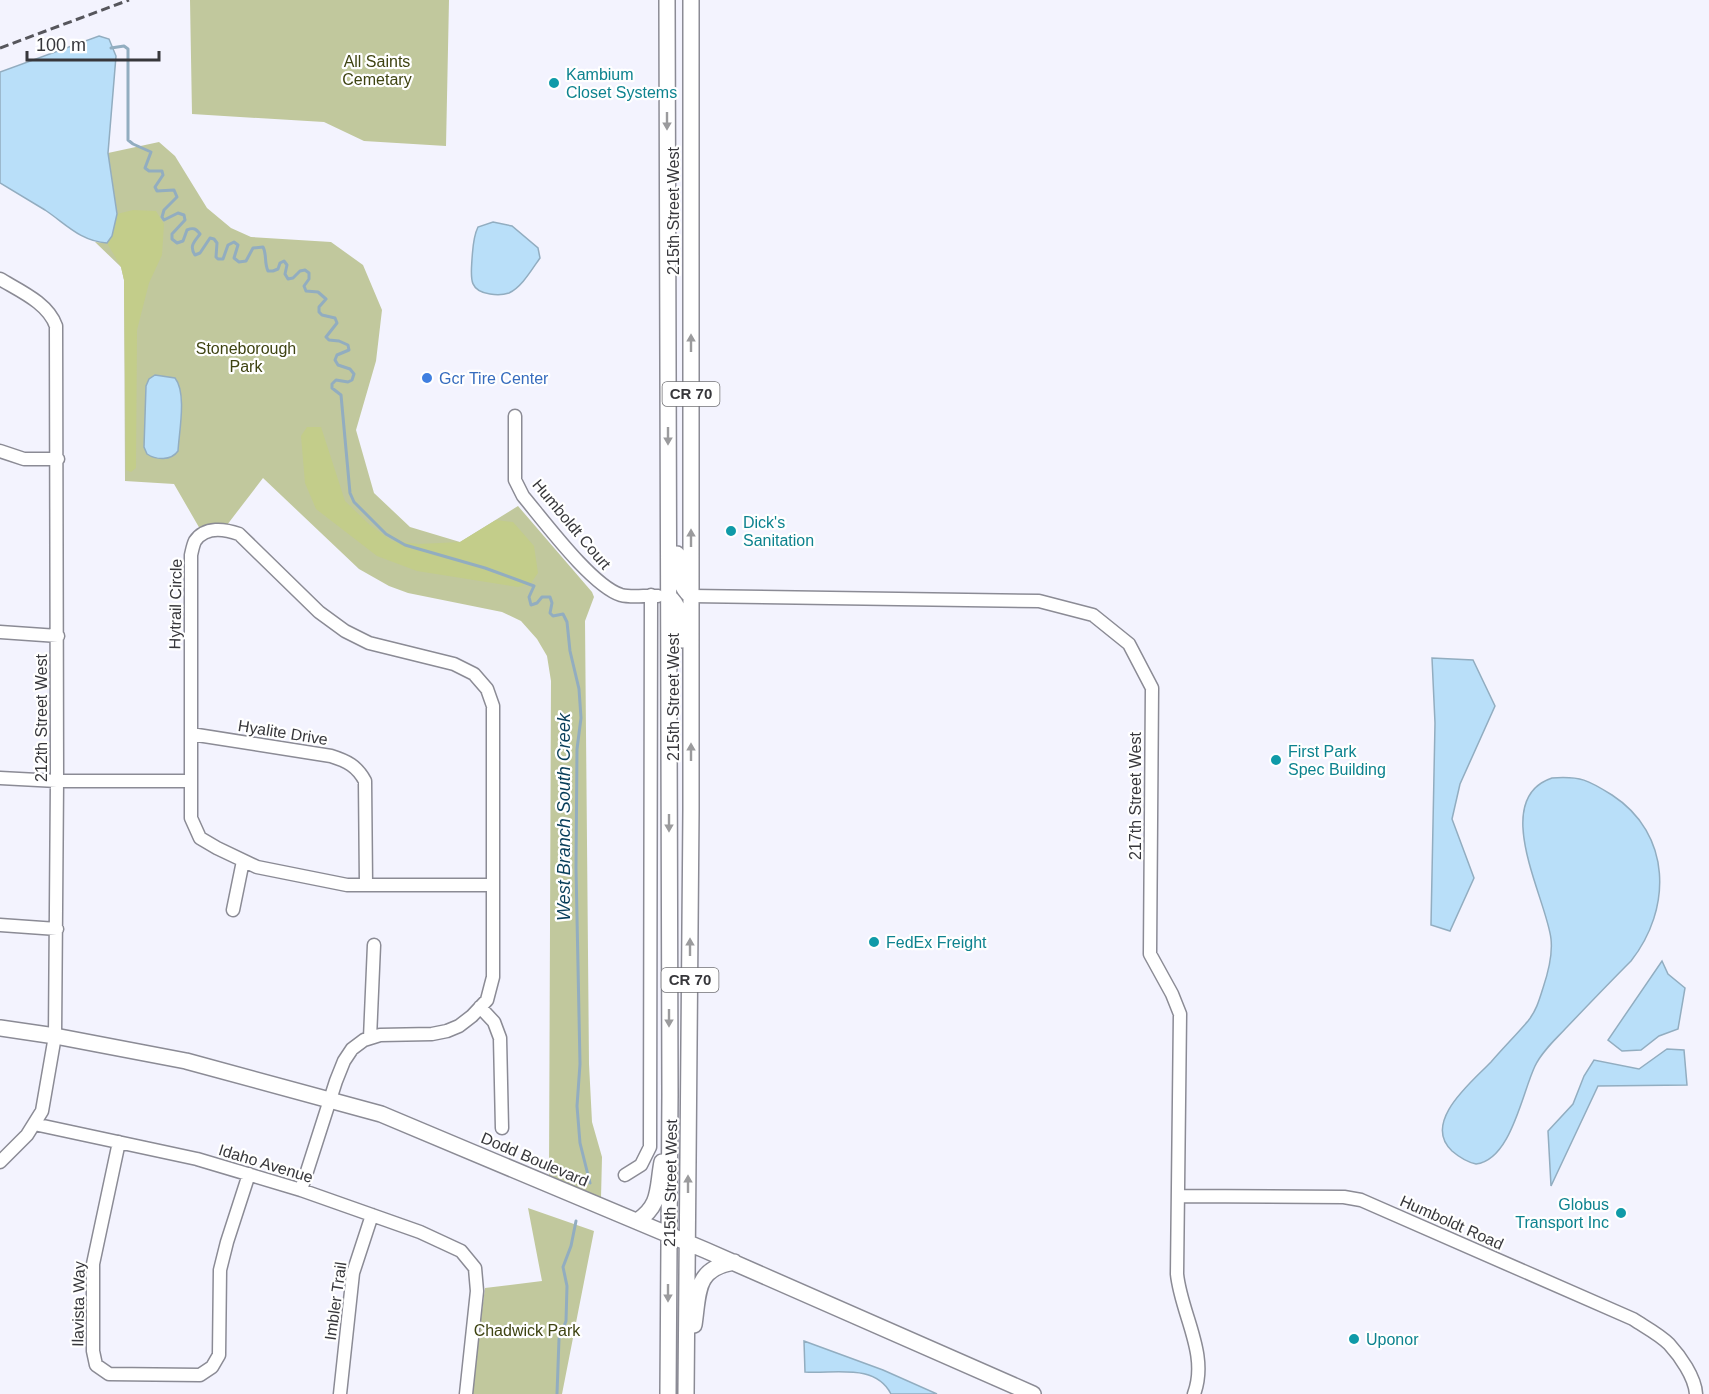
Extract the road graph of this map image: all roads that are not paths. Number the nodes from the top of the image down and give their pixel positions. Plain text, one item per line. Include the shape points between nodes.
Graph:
1 (667, 0) edge
2 (682, 0) edge
3 (691, 0) edge
4 (691, 94) junction
5 (3, 280) edge
6 (515, 416) dead end
7 (0, 451) edge
8 (58, 459) junction
9 (668, 477) junction
10 (651, 595) junction
11 (668, 596) junction
12 (691, 596) junction
13 (0, 632) edge
14 (58, 636) junction
15 (691, 717) junction
16 (191, 734) junction
17 (0, 778) edge
18 (57, 781) junction
19 (191, 781) junction
20 (243, 861) junction
21 (366, 885) junction
22 (493, 885) junction
23 (233, 910) dead end
24 (0, 925) edge
25 (57, 929) junction
26 (374, 945) dead end
27 (480, 1007) junction
28 (0, 1028) edge
29 (55, 1036) junction
30 (370, 1038) junction
31 (670, 1094) junction
32 (330, 1100) junction
33 (34, 1124) junction
34 (502, 1128) dead end
35 (119, 1142) junction
36 (0, 1162) edge
37 (249, 1174) junction
38 (625, 1175) dead end
39 (301, 1190) junction
40 (1178, 1196) junction
41 (372, 1215) junction
42 (637, 1221) junction
43 (669, 1234) junction
44 (687, 1242) junction
45 (734, 1262) junction
46 (686, 1372) junction
47 (340, 1394) edge
48 (466, 1394) edge
49 (668, 1394) edge
50 (686, 1394) edge
51 (1033, 1394) edge
52 (1194, 1394) edge
53 (1696, 1394) edge

1 -> 9 main road, 215th Street West / CR 70
2 - 4 main road via 684,62
3 - 4 main road, 215th Street West / CR 70
12 -> 4 main road, 215th Street West / CR 70
5 - 8 street, 212th Street West via 43,307 56,326
6 - 10 street, Humboldt Court via 515,480 523,496 609,590 624,596
7 - 8 street via 24,459
8 - 14 street, 212th Street West
9 - 11 main road, 215th Street West / CR 70
9 - 12 main road via 676,517 678,574 683,589
10 - 11 street, Humboldt Court
10 - 38 street, 215th Street West via 650,1147 641,1165
11 - 15 main road via 679,612
11 -> 31 main road, 215th Street West / CR 70
12 - 15 main road, 215th Street West / CR 70
12 - 40 street, 217th Street West via 1039,601 1093,615 1129,644 1152,688 1150,954 1179,1014
13 - 14 street
14 - 18 street, 212th Street West
44 -> 15 main road, 215th Street West / CR 70
16 - 19 street, Hytrail Circle
16 - 21 street, Hyalite Drive via 331,756 359,770 365,781
16 - 22 street, Hytrail Circle via 191,555 195,541 209,531 224,529 239,534 319,612 345,631 369,643 454,664 474,674 487,689 493,706
17 - 18 street
18 - 19 street
18 - 25 street, 212th Street West
19 - 20 street, Hytrail Circle via 191,818 200,838
20 - 21 street, Hytrail Circle via 347,885
20 - 23 street
21 - 22 street, Hytrail Circle
22 - 27 street, Hytrail Circle via 493,977 487,1000
24 - 25 street
25 - 29 street, 212th Street West
26 - 30 street
27 - 30 street, Hytrail Circle via 459,1026 447,1031
27 - 34 street via 494,1022 500,1038
28 - 29 main road, Dodd Boulevard
29 - 32 main road, Dodd Boulevard via 203,1065
29 - 33 street, 212th Street West via 42,1111
30 - 32 street via 352,1049 344,1061
31 - 42 main road via 654,1206
31 - 43 main road, 215th Street West / CR 70
32 - 39 street
32 - 42 main road, Dodd Boulevard via 381,1114
33 - 35 street, Idaho Avenue
33 - 36 street, 212th Street West
35 - 37 street, Idaho Avenue
35 - 37 street, Ilavista Way via 93,1264 93,1351 96,1365 109,1374 200,1376 212,1367 219,1355 220,1270
37 - 39 street, Idaho Avenue
39 - 41 street, Idaho Avenue
40 - 52 street, 217th Street West via 1179,1293 1198,1351
40 - 53 street, Humboldt Road via 1361,1200 1633,1319 1668,1343 1685,1365
41 - 47 street, Imbler Trail via 353,1273
41 - 48 street, Idaho Avenue via 461,1251 475,1268 477,1292
42 - 43 main road, Dodd Boulevard
43 - 44 main road, Dodd Boulevard
43 -> 49 main road, 215th Street West / CR 70
44 - 45 main road, Dodd Boulevard
44 - 46 main road, 215th Street West / CR 70
45 - 46 main road via 708,1271 701,1283
45 - 51 main road, Dodd Boulevard
46 - 50 main road, 215th Street West / CR 70

